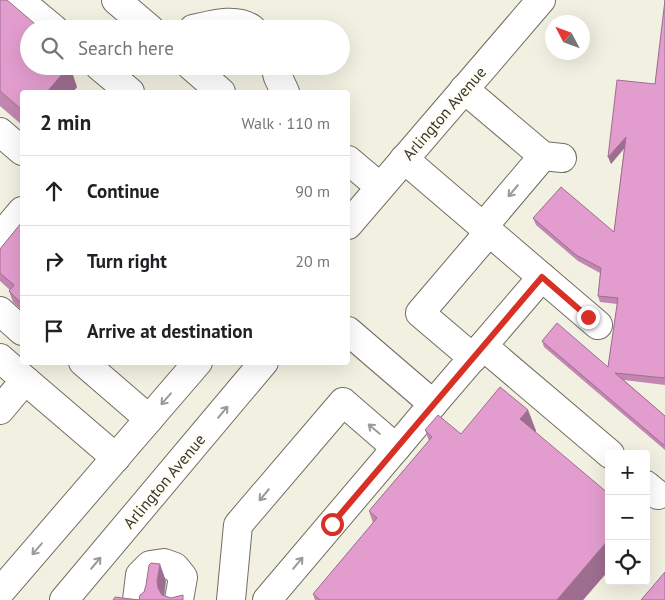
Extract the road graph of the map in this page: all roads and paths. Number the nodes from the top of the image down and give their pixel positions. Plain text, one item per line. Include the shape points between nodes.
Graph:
1 (19, 0) edge
2 (116, 0) edge
3 (541, 0) edge
4 (43, 20) edge
5 (139, 20) edge
6 (109, 75) edge
7 (201, 75) edge
8 (277, 75) edge
9 (464, 89) junction
10 (125, 90) edge
11 (219, 90) edge
12 (284, 90) edge
13 (0, 132) edge
14 (20, 149) edge
15 (404, 159) junction
16 (350, 162) edge
17 (380, 187) junction
18 (20, 213) edge
19 (350, 224) edge
20 (486, 229) junction
21 (1, 233) edge
22 (542, 277) junction
23 (0, 311) edge
24 (598, 325) dead end
25 (20, 329) edge
26 (350, 333) edge
27 (478, 352) junction
28 (0, 358) edge
29 (86, 365) edge
30 (195, 365) edge
31 (261, 365) edge
32 (25, 380) junction
33 (433, 404) junction
34 (0, 410) edge
35 (149, 420) junction
36 (396, 448) junction
37 (605, 450) edge
38 (116, 458) junction
39 (0, 592) edge
40 (235, 597) edge
41 (64, 600) edge
42 (137, 600) edge
43 (179, 600) edge
44 (267, 600) edge

1 - 4 main road
2 - 5 main road
3 - 9 main road, Arlington Avenue
6 - 10 main road
7 - 11 main road
8 - 12 main road
9 - 15 main road, Arlington Avenue
9 -> 20 main road via 552,157
13 - 14 main road
15 - 17 main road, Arlington Avenue
15 - 20 main road
16 - 17 main road
17 - 19 main road, Arlington Avenue
18 - 21 main road
20 - 22 main road
20 - 27 main road via 420,313
22 - 24 main road
22 - 27 main road
23 - 25 main road
26 - 33 main road
27 - 33 main road
27 - 37 main road
28 - 32 main road
29 - 35 main road
30 -> 35 main road
41 -> 31 main road, Arlington Avenue
32 - 34 main road
32 - 38 main road
33 - 36 main road
35 - 38 main road
36 -> 40 main road via 342,402 238,525
44 -> 36 main road
38 -> 39 main road
42 - 43 main road via 140,576 150,565 164,563 175,567 183,577

